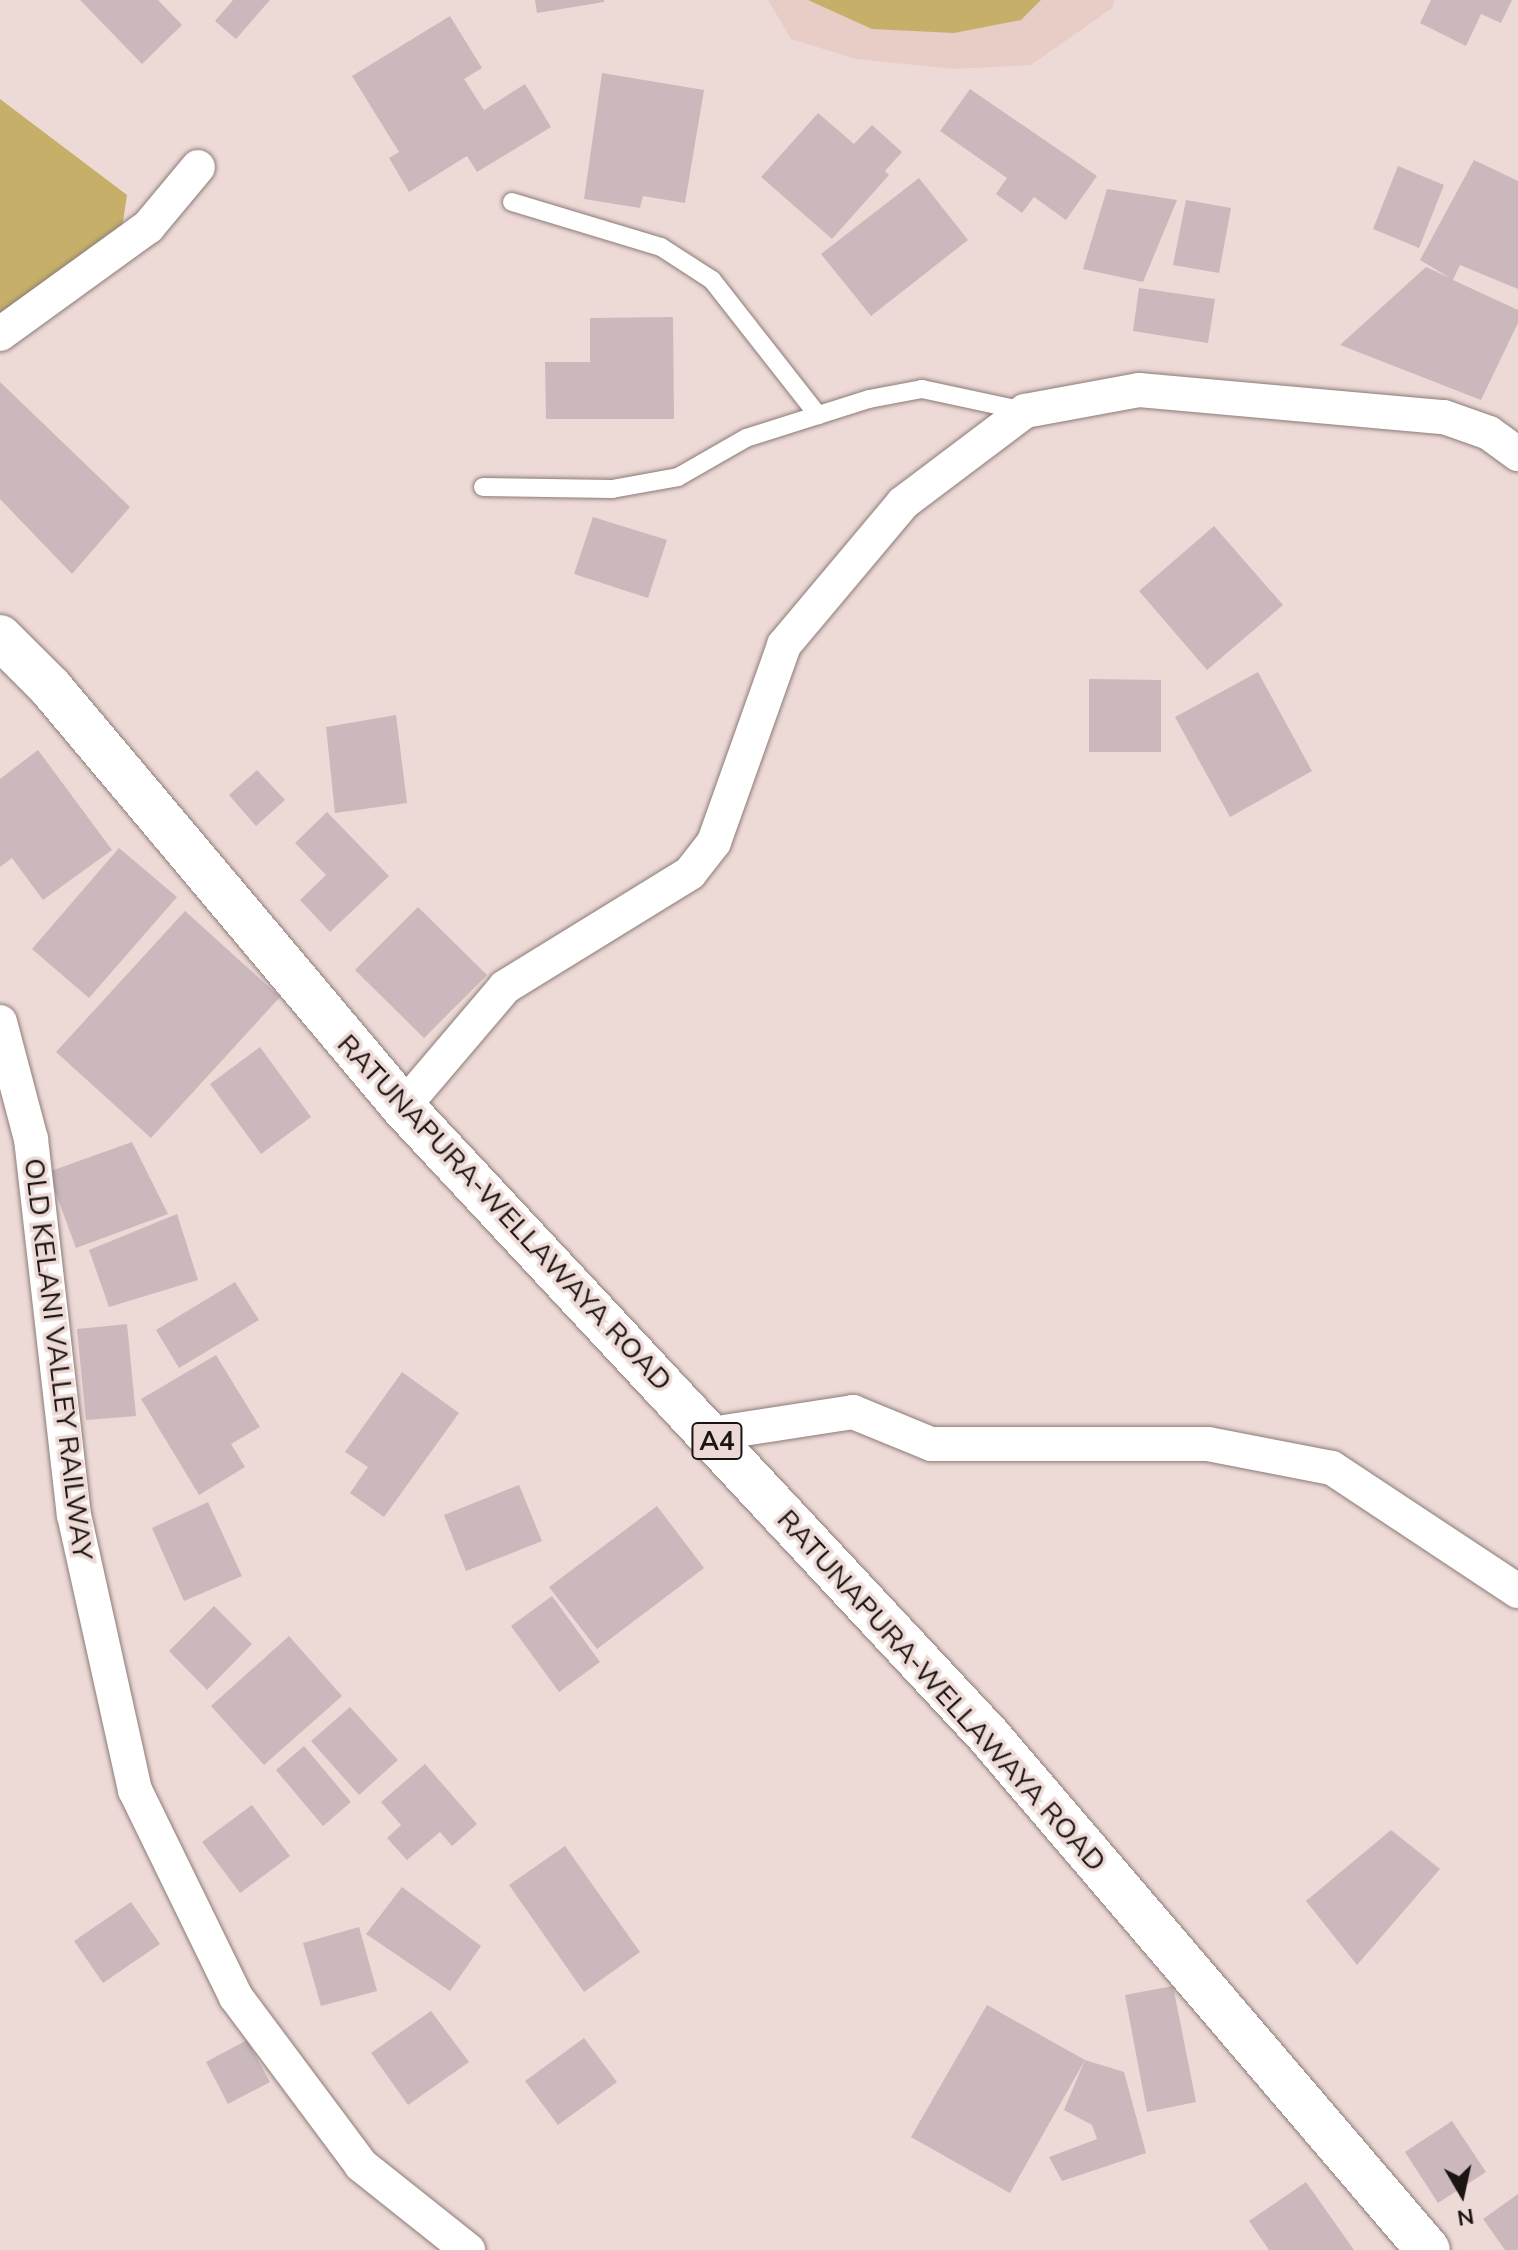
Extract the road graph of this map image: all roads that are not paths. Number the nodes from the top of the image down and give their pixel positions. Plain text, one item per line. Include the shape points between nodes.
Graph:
1 (198, 167) dead end
2 (512, 202) dead end
3 (0, 334) edge
4 (1025, 411) junction
5 (818, 415) junction
6 (1518, 454) edge
7 (483, 487) dead end
8 (0, 637) edge
9 (0, 1022) edge
10 (403, 1107) junction
11 (711, 1434) junction
12 (1518, 1591) edge
13 (468, 2250) edge
14 (1428, 2250) edge

1 - 3 street via 148,227
2 - 5 lane via 661,247 712,280
4 - 5 lane via 922,389
4 - 6 street via 1155,391 1444,417 1489,433
4 - 10 street via 903,503 784,645 714,842 690,873 505,987
5 - 7 lane via 746,438 678,477 612,489
8 - 10 highway, RATUNAPURA-WELLAWAYA ROAD / A4 via 50,687
9 - 13 street, OLD KELANI VALLEY RAILWAY via 31,1139 74,1515 135,1790 236,1997 361,2165
10 - 11 highway, RATUNAPURA-WELLAWAYA ROAD / A4
11 - 12 street via 853,1412 931,1444 1208,1444 1332,1468
11 - 14 highway, RATUNAPURA-WELLAWAYA ROAD / A4 via 988,1735

